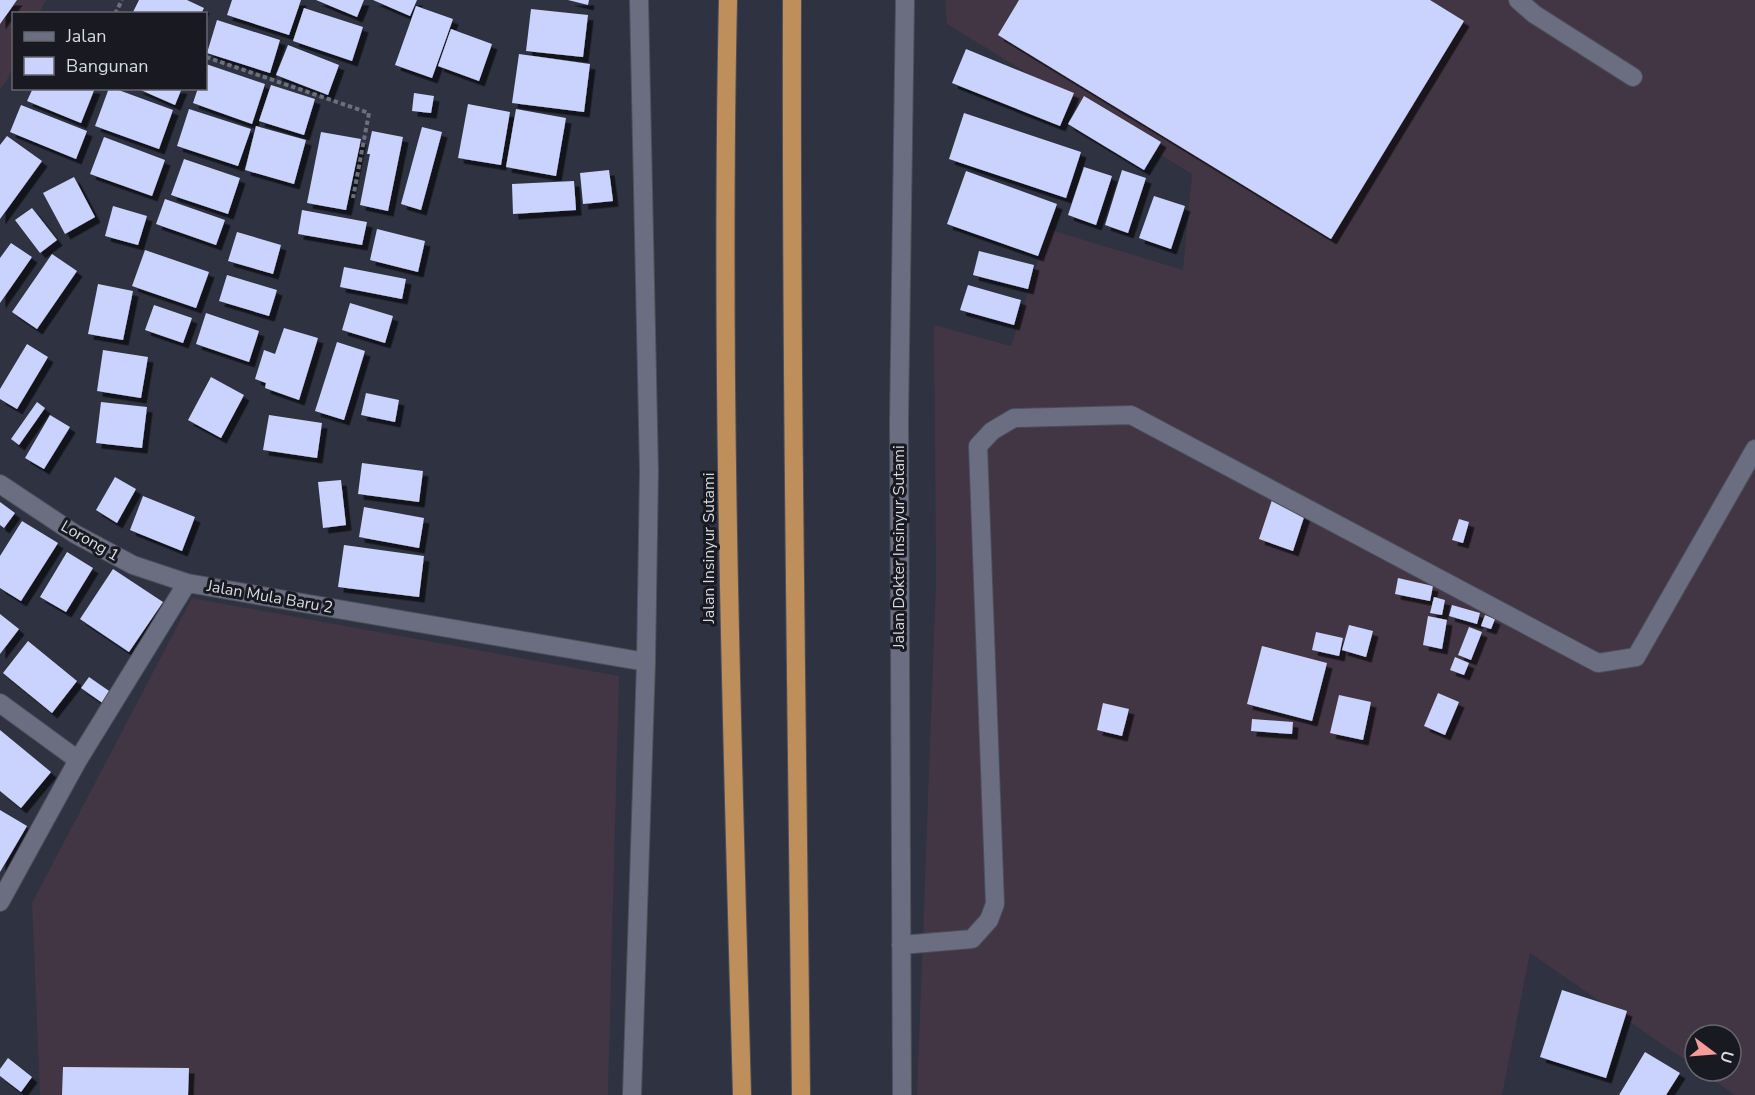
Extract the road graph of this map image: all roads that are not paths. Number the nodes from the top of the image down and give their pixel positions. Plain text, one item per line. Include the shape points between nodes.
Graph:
1 (639, 0) edge
2 (728, 0) edge
3 (792, 0) edge
4 (905, 0) edge
5 (1518, 0) edge
6 (1633, 77) dead end
7 (1755, 449) edge
8 (0, 484) edge
9 (187, 583) junction
10 (646, 662) junction
11 (0, 704) edge
12 (78, 760) junction
13 (0, 902) edge
14 (902, 945) junction
15 (632, 1095) edge
16 (742, 1095) edge
17 (801, 1095) edge
18 (902, 1095) edge

1 - 10 street via 649,471
2 - 16 highway, Jalan Insinyur Sutami via 725,128 729,609
3 - 17 highway
4 - 14 street, Jalan Dokter Insinyur Sutami via 899,421
5 - 6 street via 1533,14
7 - 14 street via 1636,657 1598,663 1131,415 1014,418 992,431 978,446 995,904 989,920 972,939
8 - 9 street, Lorong 1 via 75,534 133,565
9 - 10 street, Jalan Mula Baru 2
9 - 12 street, Jalan Mula Baru 2
10 - 15 street
11 - 12 street
12 - 13 street, Jalan Mula Baru 2
14 - 18 street, Jalan Dokter Insinyur Sutami

